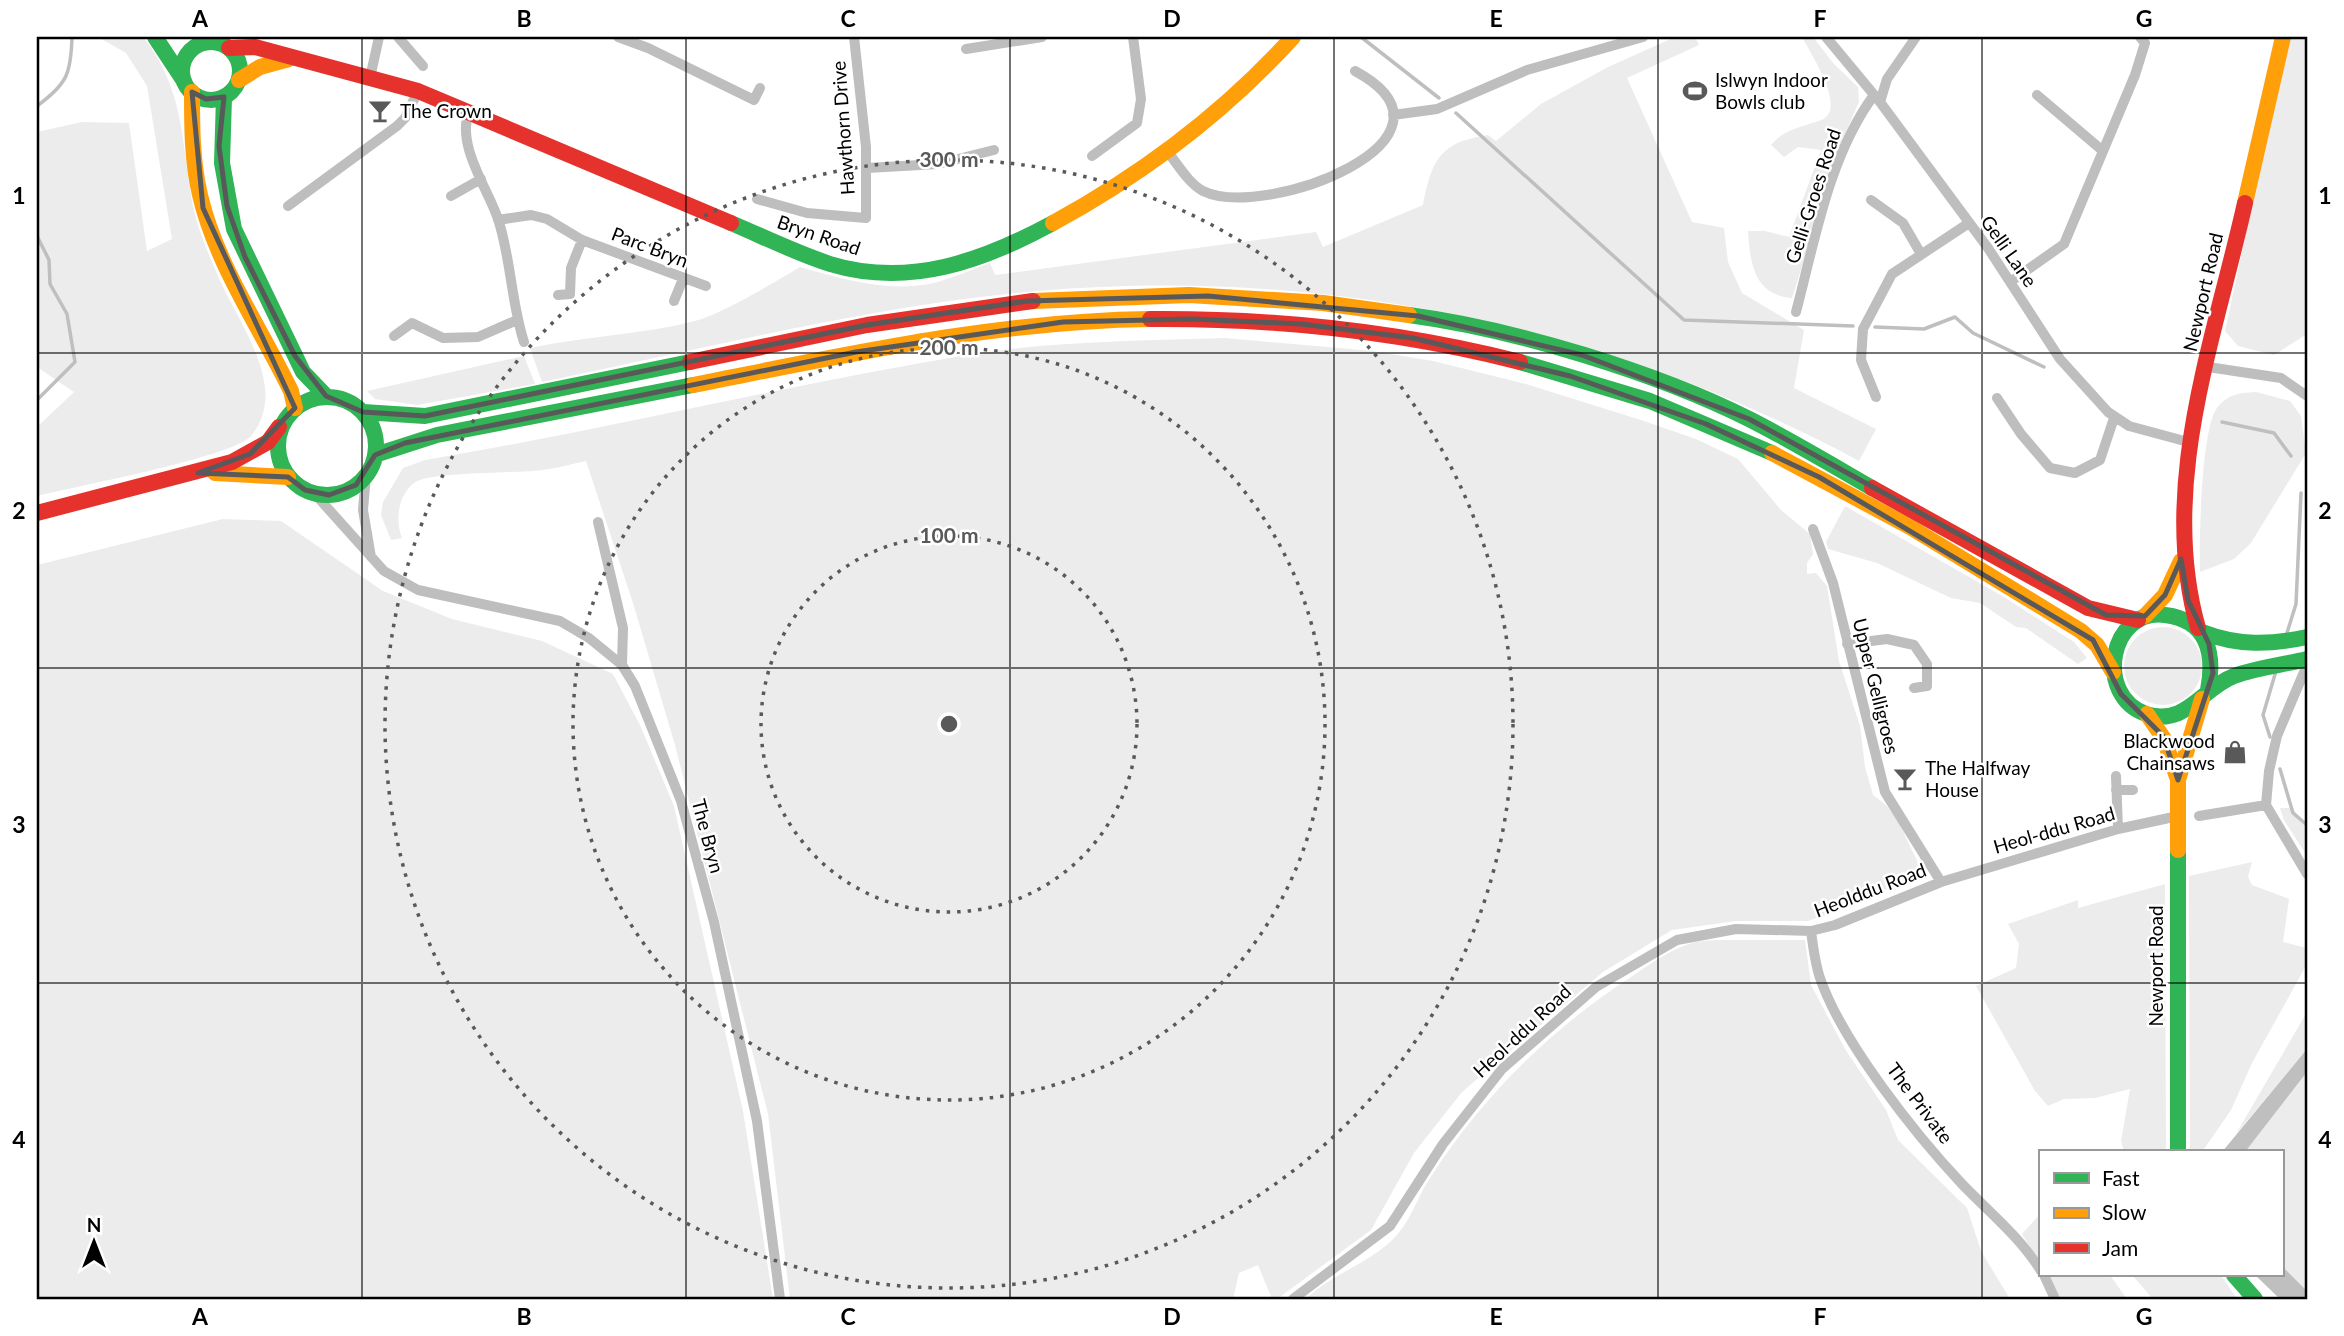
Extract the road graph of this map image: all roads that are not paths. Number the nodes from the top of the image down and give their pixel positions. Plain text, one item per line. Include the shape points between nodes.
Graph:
1 (155, 37) edge
2 (186, 37) edge
3 (379, 37) edge
4 (398, 37) edge
5 (618, 37) edge
6 (656, 37) edge
7 (853, 37) edge
8 (1042, 37) edge
9 (1133, 37) edge
10 (1293, 37) edge
11 (1643, 37) edge
12 (1826, 37) edge
13 (2140, 37) edge
14 (2283, 37) edge
15 (1912, 38) edge
16 (209, 43) junction
17 (229, 48) junction
18 (648, 48) junction
19 (966, 49) dead end
20 (289, 59) junction
21 (423, 66) dead end
22 (1355, 71) dead end
23 (370, 78) junction
24 (239, 80) junction
25 (189, 88) junction
26 (760, 88) dead end
27 (418, 92) junction
28 (2037, 95) dead end
29 (225, 97) junction
30 (1877, 98) junction
31 (469, 111) junction
32 (1393, 115) junction
33 (994, 150) dead end
34 (1167, 151) junction
35 (2102, 152) junction
36 (1092, 156) dead end
37 (867, 168) junction
38 (481, 179) junction
39 (451, 197) dead end
40 (757, 199) dead end
41 (1871, 200) dead end
42 (288, 206) dead end
43 (498, 220) junction
44 (1969, 223) junction
45 (582, 240) junction
46 (1921, 254) junction
47 (683, 279) junction
48 (2010, 282) junction
49 (706, 286) dead end
50 (558, 295) dead end
51 (674, 301) dead end
52 (1796, 312) dead end
53 (517, 320) junction
54 (394, 336) dead end
55 (524, 342) dead end
56 (2208, 367) junction
57 (326, 396) junction
58 (2307, 396) edge
59 (1876, 397) dead end
60 (1997, 398) dead end
61 (295, 408) junction
62 (363, 412) junction
63 (2114, 418) junction
64 (284, 421) junction
65 (2192, 443) junction
66 (375, 455) junction
67 (198, 473) junction
68 (366, 475) junction
69 (288, 477) junction
70 (314, 493) junction
71 (37, 513) edge
72 (598, 522) dead end
73 (1813, 528) dead end
74 (2182, 559) junction
75 (371, 560) junction
76 (2142, 618) junction
77 (2200, 630) junction
78 (2307, 637) edge
79 (1847, 643) junction
80 (2307, 659) edge
81 (622, 665) junction
82 (2307, 665) edge
83 (2113, 672) junction
84 (1913, 688) dead end
85 (2205, 694) junction
86 (2147, 714) junction
87 (2116, 776) dead end
88 (2178, 780) junction
89 (2116, 790) junction
90 (2133, 790) dead end
91 (2266, 805) junction
92 (2179, 816) junction
93 (2199, 816) dead end
94 (2118, 829) junction
95 (2307, 874) edge
96 (1941, 882) junction
97 (1811, 931) junction
98 (2178, 1150) edge
99 (2039, 1269) edge
100 (2044, 1276) edge
101 (2235, 1276) edge
102 (780, 1299) edge
103 (1293, 1299) edge
104 (2055, 1299) edge
105 (2255, 1299) edge

1 - 25 main road
2 - 16 main road
3 - 23 street
4 - 21 street
5 - 18 street
6 - 18 street
7 - 37 street, Hawthorn Drive
8 - 19 street
9 - 36 street via 1141,99 1137,123
10 - 34 main road, Bryn Road via 1252,81
11 - 32 street via 1527,69 1437,109
12 - 30 street, Gelli Lane
13 - 35 street via 2145,43 2135,75
14 - 56 main road, Newport Road
15 - 30 street, Gelli-Groes Road
16 - 17 main road
16 - 25 main road via 186,57 183,74
17 - 20 main road, Bryn Road via 255,47
17 - 24 main road via 238,59
18 - 26 street via 754,100
20 - 23 main road, Bryn Road
20 - 24 main road via 260,67
22 - 32 street via 1386,91
23 - 27 main road, Bryn Road
24 - 29 main road
25 - 29 main road via 206,99
25 - 61 main road via 203,208
27 - 31 main road, Bryn Road
27 - 42 street via 397,126
28 - 35 street
29 - 57 main road via 219,146 234,229 299,364
30 - 44 street, Gelli Lane
30 - 52 street, Gelli-Groes Road via 1858,119 1837,169
31 - 34 main road, Bryn Road via 780,245 831,265 871,274 943,270 990,254 1079,207
31 - 38 street via 465,130
32 - 34 street via 1378,150 1339,173 1281,192 1232,197 1210,194 1196,187
33 - 37 street via 938,164
35 - 48 street via 2064,244
37 - 40 street, Hawthorn Drive via 866,218 807,213
38 - 39 street
38 - 43 street
41 - 46 street via 1903,223
43 - 45 street, Parc Bryn via 531,215
43 - 53 street
44 - 46 street
44 - 48 street, Gelli Lane
45 - 47 street, Parc Bryn
45 - 50 street, Parc Bryn via 571,268 570,294
46 - 59 street via 1892,274 1863,329 1861,360
47 - 49 street, Parc Bryn
47 - 51 street
48 - 63 street, Gelli Lane via 2060,359
53 - 54 street via 478,337 443,338 412,323
53 - 55 street
56 - 58 street via 2269,374 2292,383
56 - 65 main road, Newport Road
57 - 61 main road
57 - 62 main road via 340,398
60 - 63 street via 2050,468 2062,471 2075,473 2100,460
61 - 64 main road
62 - 66 main road via 373,432
62 - 76 main road via 425,416 867,325 1027,301 1189,295 1323,303 1418,316 1515,337 1650,378 1749,419 2088,608 2113,617
63 - 65 street, Gelli Lane
64 - 67 main road via 268,442 250,454
64 - 69 main road via 277,450
65 - 74 main road, Newport Road
66 - 68 main road
66 - 83 main road via 437,435 856,352 1020,326 1192,318 1373,332 1544,369 1733,435 1864,502 2081,631 2097,645
67 - 69 main road
67 - 71 main road
68 - 70 main road via 343,492
68 - 75 street via 363,510
69 - 70 main road
70 - 75 street, The Bryn
72 - 81 street via 623,628
73 - 79 street, Upper Gelligroes via 1833,583
74 - 76 main road, Newport Road via 2165,595
74 - 77 main road, Newport Road via 2188,600
75 - 81 street, The Bryn via 418,590 561,621
76 - 77 main road via 2169,615
76 - 83 main road via 2124,632 2115,648
77 - 78 main road via 2238,644 2277,644
77 - 85 main road via 2213,659
79 - 84 street via 1887,639 1913,645 1927,664 1927,686
79 - 96 street, Upper Gelligroes via 1885,792
80 - 85 main road via 2241,673
81 - 102 street, The Bryn via 650,717 681,801 714,922 757,1121
82 - 91 street via 2277,736
83 - 86 main road via 2126,700
85 - 86 main road via 2189,709 2171,716
85 - 88 main road, Newport Road
86 - 88 main road, Newport Road via 2164,739
87 - 89 street
88 - 92 main road, Newport Road
89 - 90 street
89 - 94 street
91 - 93 street
91 - 95 street
92 - 94 street, Heol-ddu Road
92 - 98 main road, Newport Road
94 - 96 street, Heol-ddu Road
96 - 97 street, Heolddu Road
97 - 99 street, The Private via 1830,1000 1901,1111
97 - 103 street, Heol-ddu Road via 1735,929 1677,940 1596,987 1495,1078 1443,1144 1390,1226
100 - 104 street, The Private
101 - 105 main road

